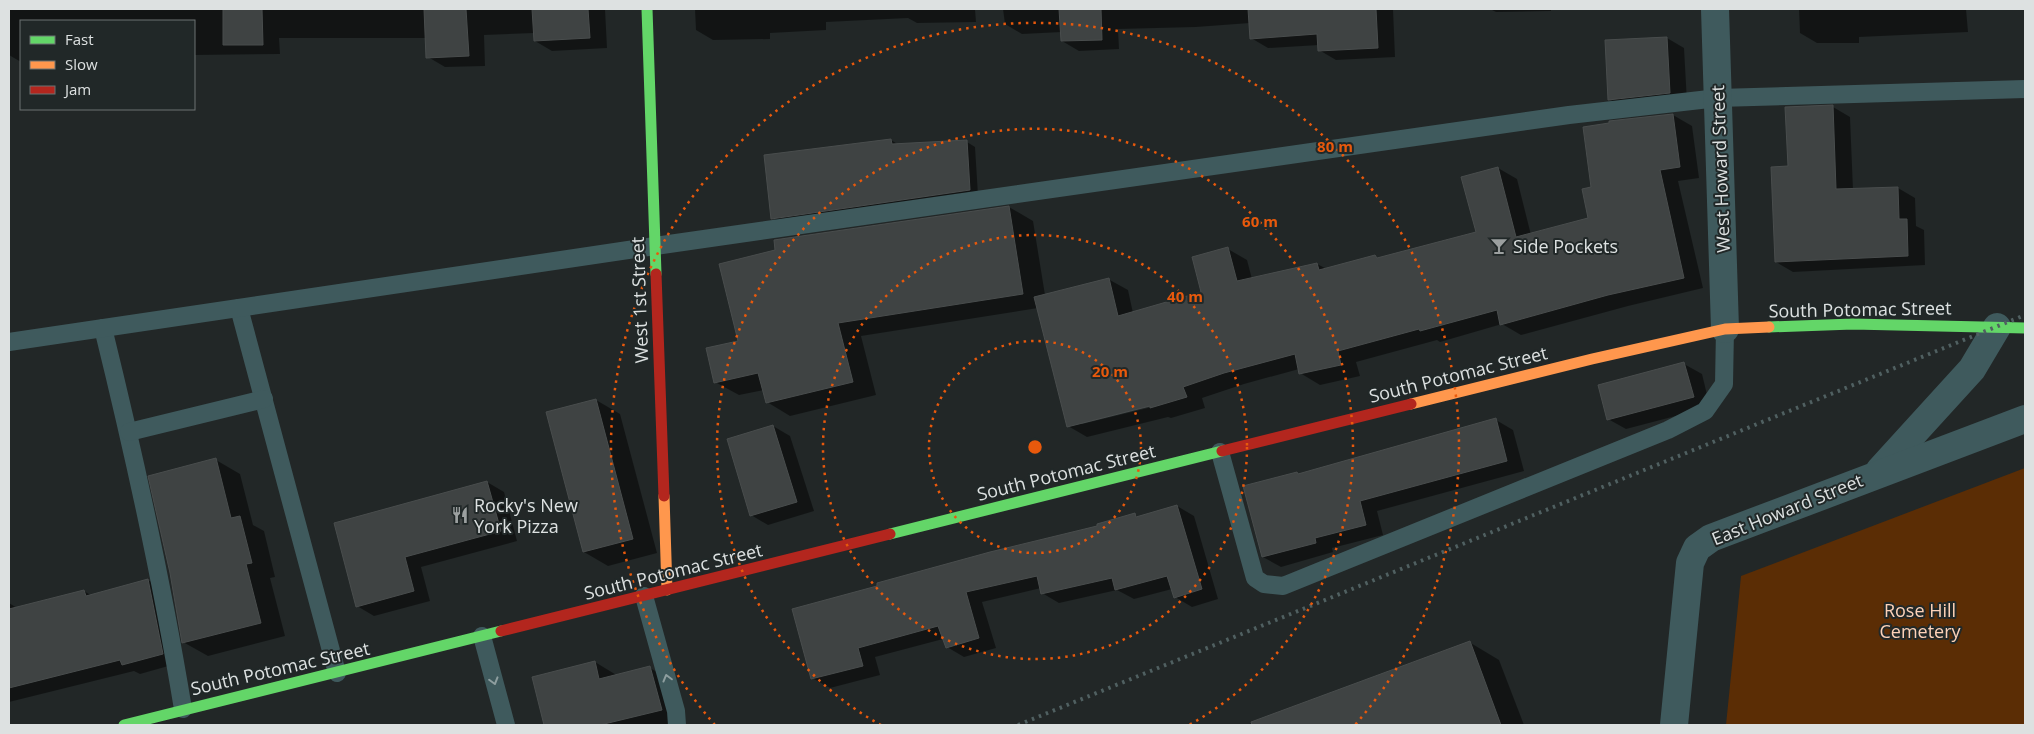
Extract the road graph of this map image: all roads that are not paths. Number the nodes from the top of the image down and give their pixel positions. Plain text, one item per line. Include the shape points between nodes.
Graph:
1 (647, 9) edge
2 (1715, 9) edge
3 (2025, 88) edge
4 (1718, 98) junction
5 (655, 246) junction
6 (239, 308) junction
7 (1997, 327) junction
8 (103, 328) junction
9 (2025, 328) edge
10 (1725, 330) junction
11 (9, 342) edge
12 (264, 400) junction
13 (2025, 419) edge
14 (129, 432) junction
15 (1220, 452) junction
16 (1878, 473) junction
17 (667, 590) junction
18 (644, 596) junction
19 (482, 636) junction
20 (336, 673) junction
21 (183, 709) junction
22 (124, 725) edge
23 (506, 725) edge
24 (677, 725) edge
25 (1674, 725) edge

1 - 5 main road, West 1st Street
2 - 4 street, West Howard Street
3 - 4 lane
4 - 5 lane via 1569,115
4 - 10 street, West Howard Street
5 - 6 lane
5 - 17 main road, West 1st Street
6 - 8 lane
6 - 12 lane
7 - 9 main road, South Potomac Street
7 - 10 main road, South Potomac Street via 1853,324
7 - 16 street, East Howard Street via 1972,369
8 - 11 lane
8 - 14 lane
10 - 15 main road, South Potomac Street via 1592,358
10 - 15 lane via 1724,384 1705,412 1668,430 1283,586 1264,584 1255,578
12 - 14 lane
12 - 20 lane
13 - 16 street, East Howard Street
14 - 21 lane
15 - 17 main road, South Potomac Street
16 - 25 street, East Howard Street via 1711,538 1697,548 1690,563
17 - 18 main road, South Potomac Street
18 - 19 main road, South Potomac Street
24 -> 18 lane via 676,711
19 - 20 main road, South Potomac Street
19 -> 23 lane
20 - 21 main road, South Potomac Street
21 - 22 main road, South Potomac Street

